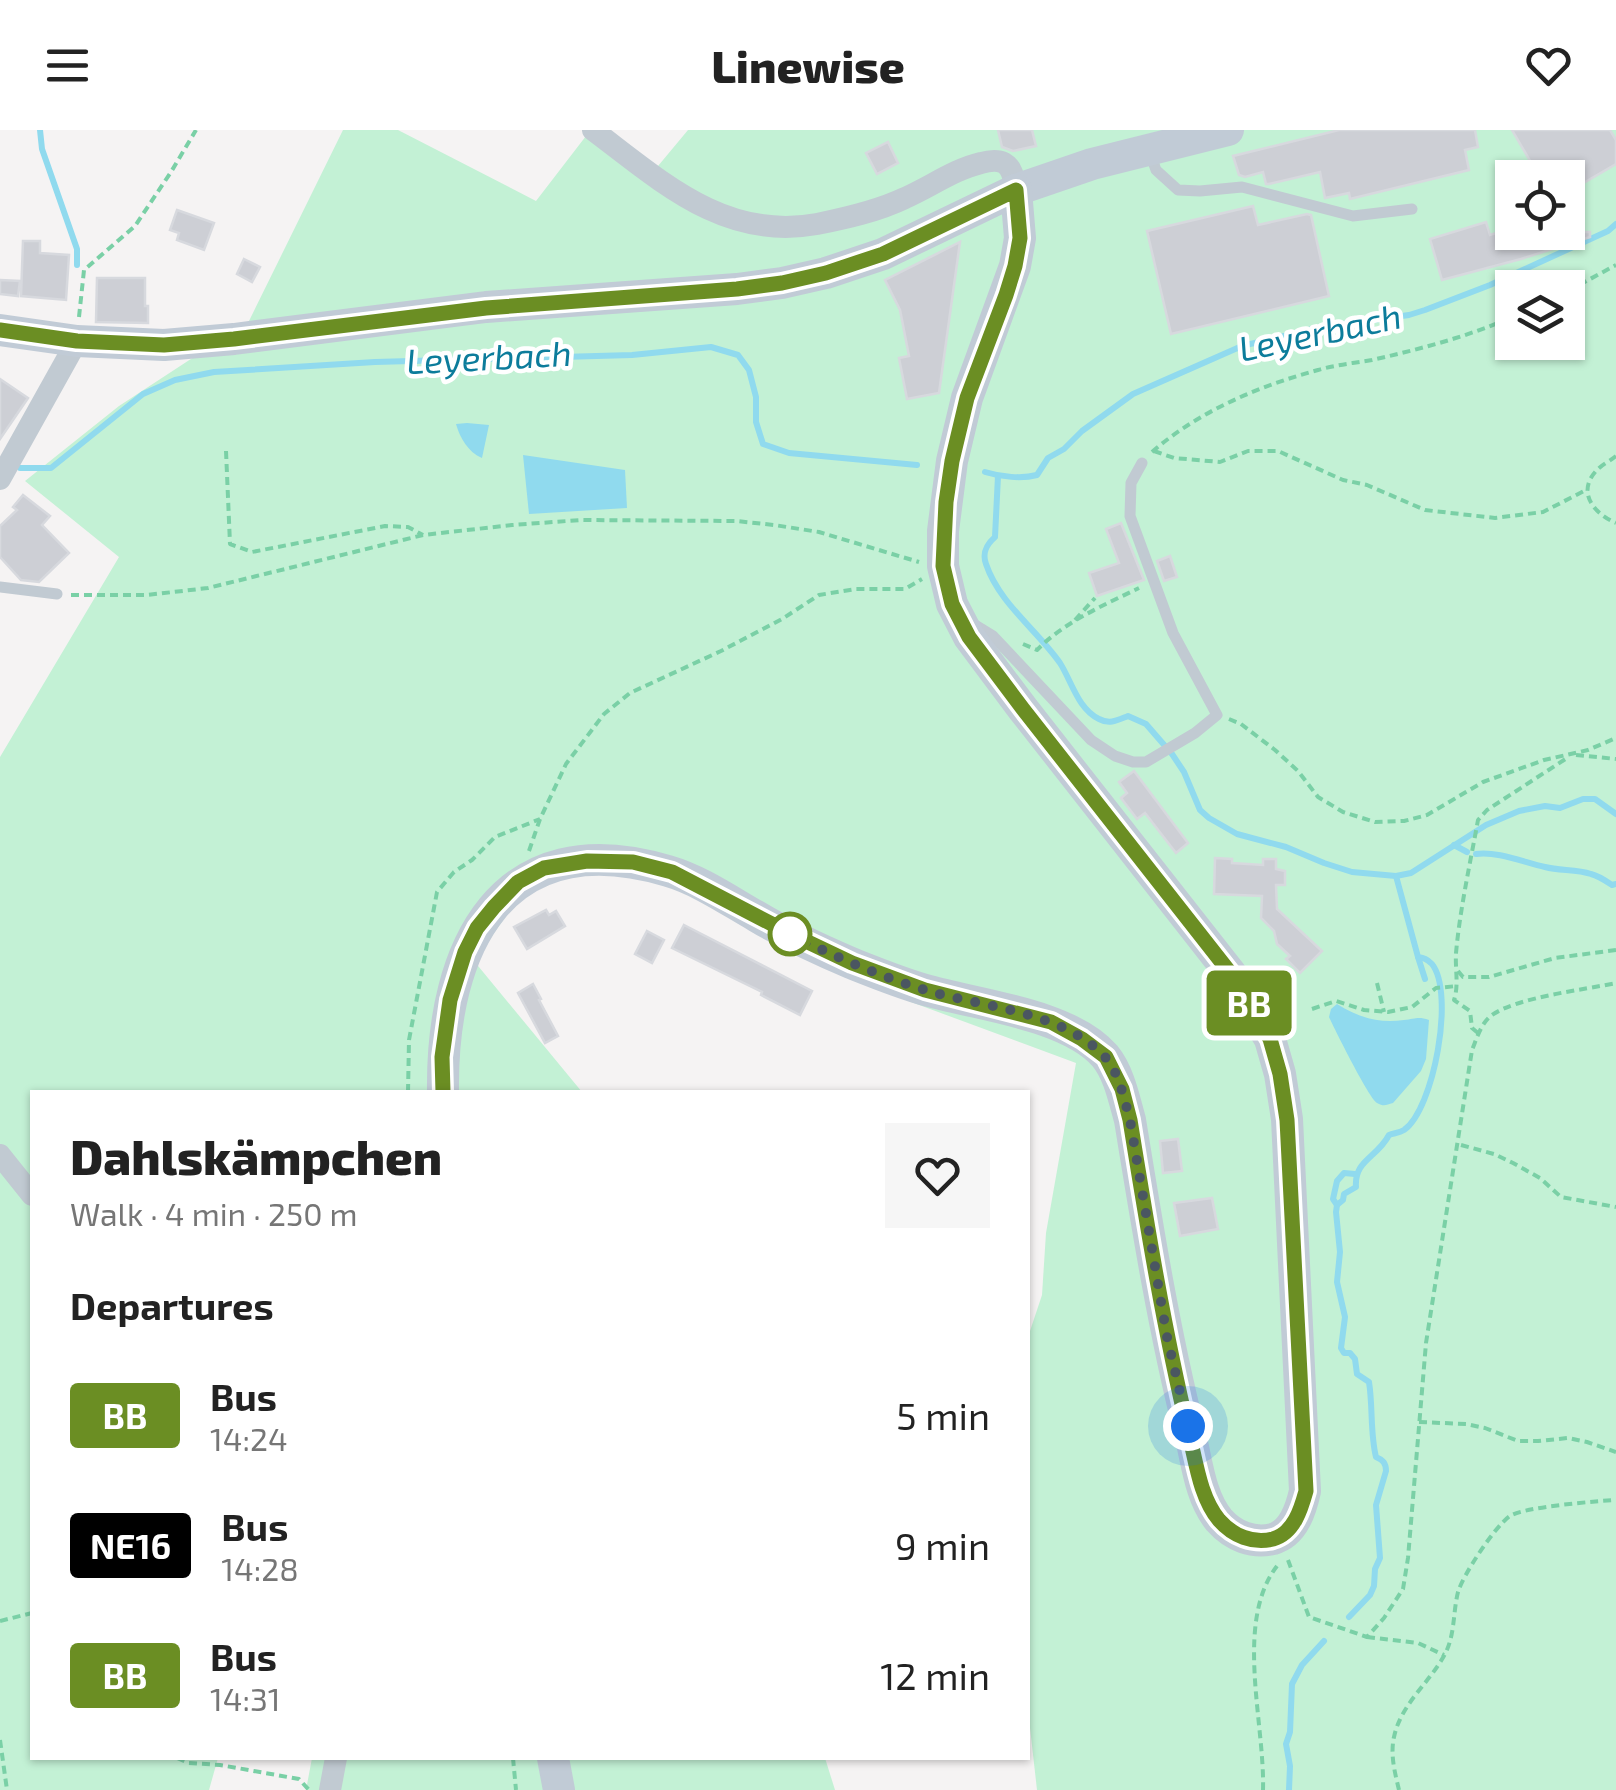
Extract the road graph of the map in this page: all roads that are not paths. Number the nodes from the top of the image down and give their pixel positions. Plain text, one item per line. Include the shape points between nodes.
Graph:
1 (594, 130) edge
2 (1228, 130) edge
3 (1148, 149) junction
4 (1016, 190) junction
5 (1412, 209) dead end
6 (0, 330) edge
7 (77, 341) junction
8 (1142, 463) road end
9 (0, 480) edge
10 (0, 587) edge
11 (57, 594) road end
12 (958, 616) junction
13 (443, 1090) edge
14 (0, 1155) edge
15 (30, 1193) edge
16 (336, 1760) edge
17 (553, 1760) edge
18 (330, 1790) edge
19 (558, 1790) edge

1 - 4 street via 720,216 771,228 851,216 979,163 1007,165
2 - 3 main road
3 - 4 main road
3 - 5 lane via 1156,170 1178,190 1242,187 1353,216
4 - 7 main road via 883,254 752,287 486,308 164,345
4 - 12 main road via 1020,238 967,398 929,564
6 - 7 main road
7 - 9 street
8 - 12 lane via 1131,483 1130,516 1172,633 1217,715 1146,762 1115,756 1090,740 992,636
10 - 11 lane
12 - 13 main road via 1231,974 1270,1039 1287,1120 1306,1491 1300,1516 1279,1537 1236,1536 1203,1491 1122,1089 1106,1057 1051,1022 925,990 852,963 672,872 587,861 544,868 518,882 477,928 450,1000
14 - 15 street
16 - 18 street
17 - 19 main road

